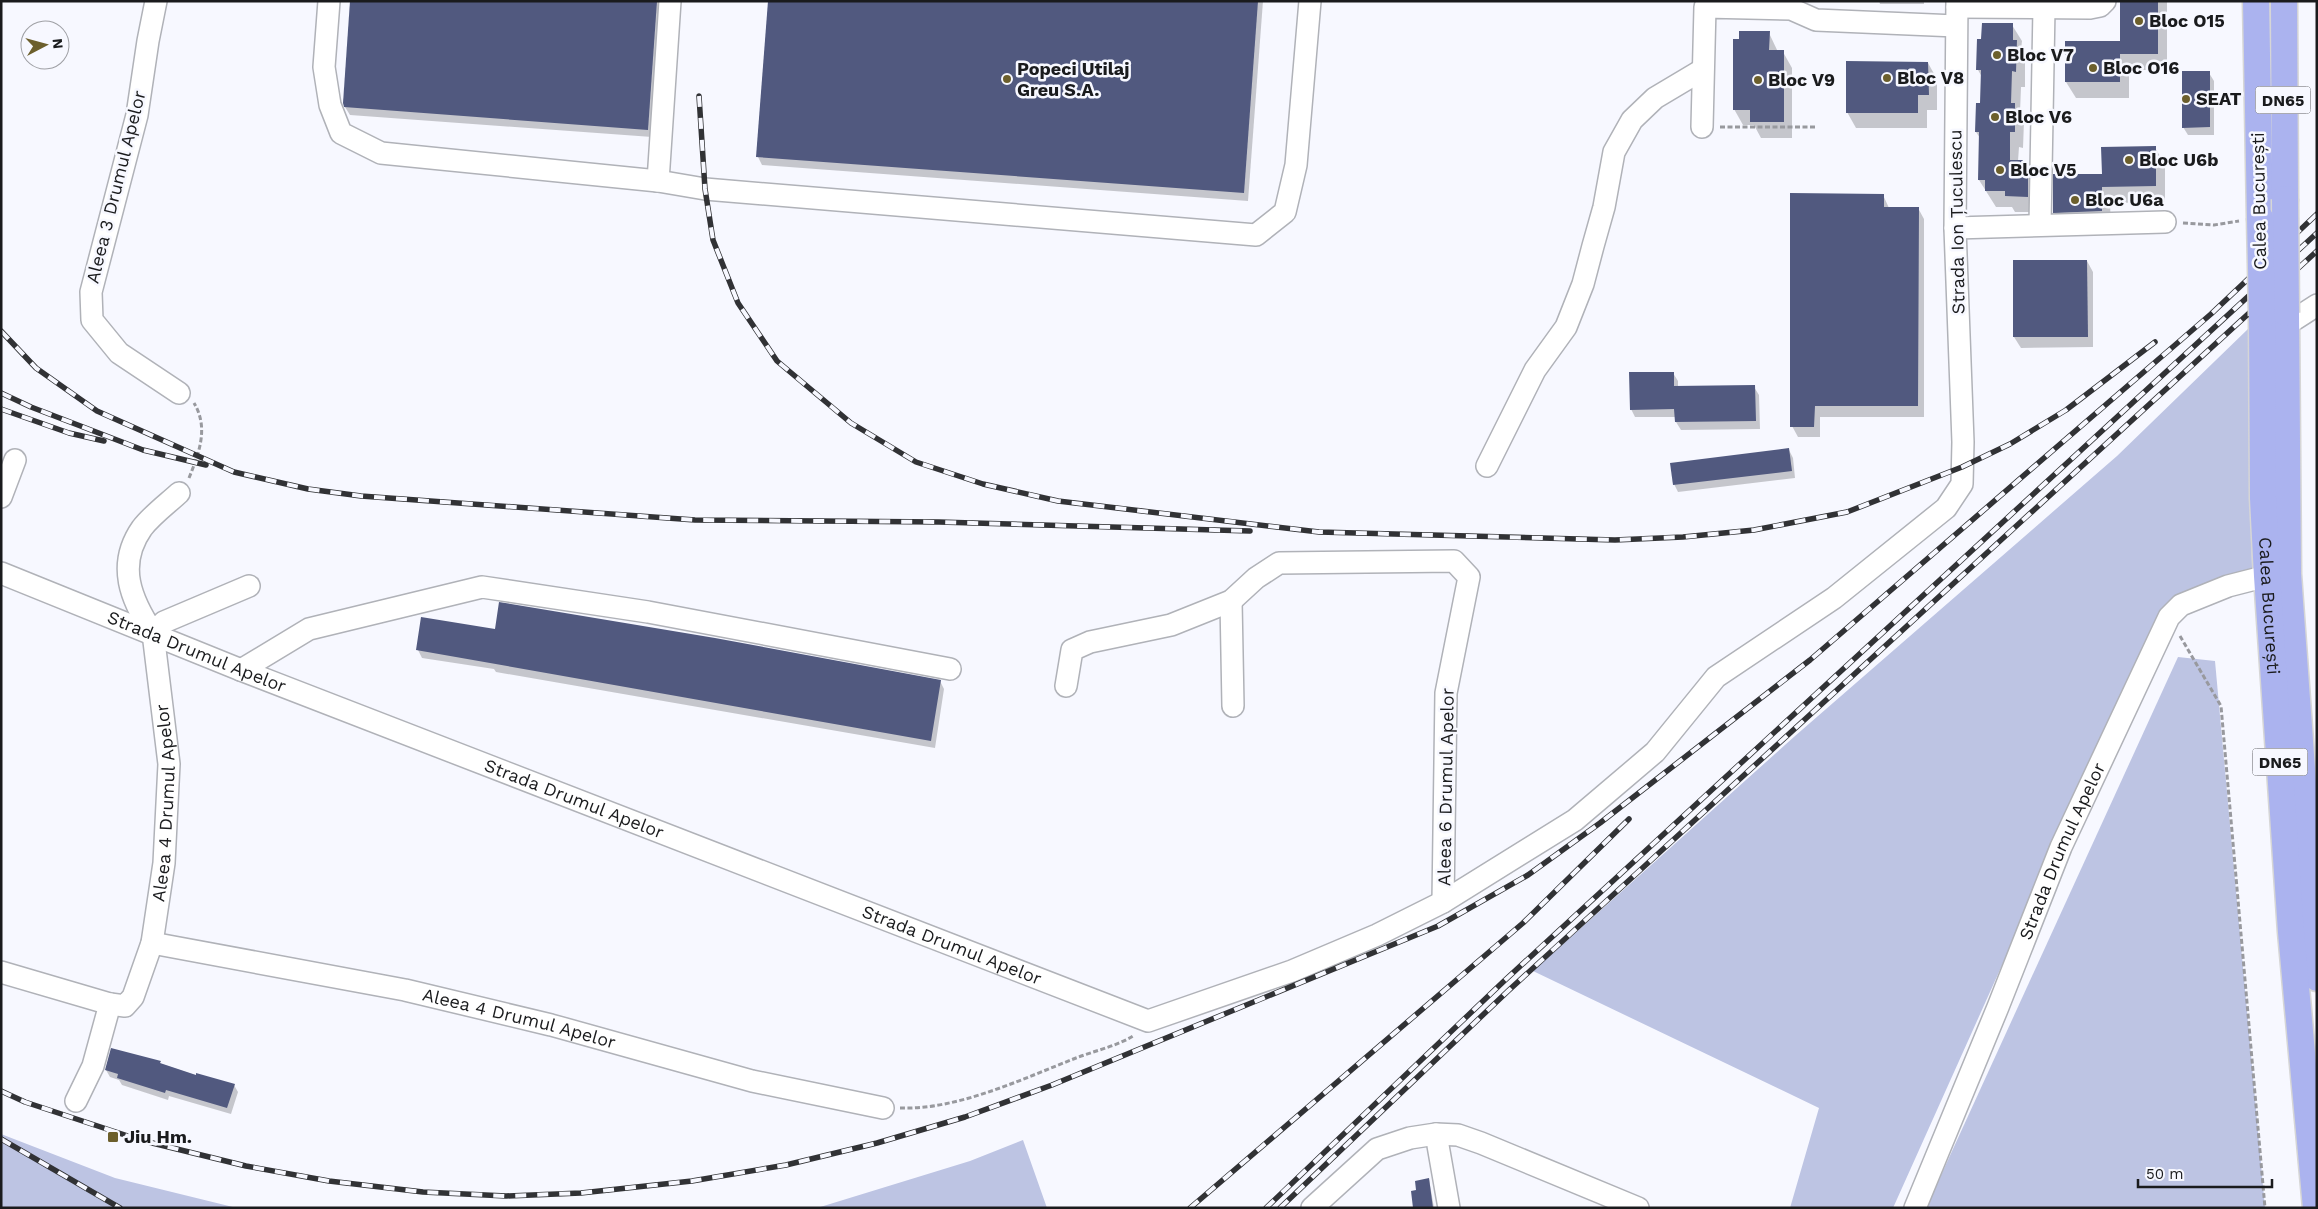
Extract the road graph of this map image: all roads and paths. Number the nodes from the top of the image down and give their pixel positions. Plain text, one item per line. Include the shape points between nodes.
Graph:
1 (156, 1) edge
2 (329, 1) edge
3 (670, 1) edge
4 (1310, 1) edge
5 (2105, 1) edge
6 (2256, 1) edge
7 (2284, 1) edge
8 (2044, 8) junction
9 (1957, 11) edge
10 (1702, 70) junction
11 (2257, 88) junction
12 (2283, 88) junction
13 (1702, 127) joint
14 (1815, 127) dead end
15 (658, 181) junction
16 (2165, 222) joint
17 (2214, 224) dead end
18 (2040, 226) junction
19 (1955, 228) junction
20 (2317, 305) edge
21 (2274, 320) junction
22 (179, 393) joint
23 (15, 460) dead end
24 (1487, 466) dead end
25 (179, 493) joint
26 (1, 497) edge
27 (1, 573) edge
28 (2277, 575) junction
29 (249, 586) dead end
30 (1231, 601) junction
31 (2169, 617) junction
32 (152, 633) junction
33 (241, 670) junction
34 (950, 670) dead end
35 (1066, 686) dead end
36 (1232, 706) dead end
37 (1443, 902) junction
38 (152, 943) junction
39 (1, 972) edge
40 (2317, 978) edge
41 (110, 1004) junction
42 (1148, 1021) junction
43 (76, 1101) dead end
44 (883, 1108) joint
45 (1436, 1134) junction
46 (1312, 1208) edge
47 (1449, 1208) edge
48 (1638, 1208) edge
49 (1915, 1208) edge
50 (2265, 1208) edge
51 (2316, 1208) edge

1 - 22 street, Aleea 3 Drumul Apelor via 137,115 90,292 92,320 119,353
2 - 15 street via 324,66 330,105 341,133 381,153
3 - 15 street
4 - 15 street via 1296,165 1284,212 1256,235 705,189
5 - 8 street via 2090,8
6 - 11 main road, Calea București / DN65
7 - 12 main road, Calea București / DN65
8 - 9 street
8 - 18 street
9 - 10 street via 1816,20 1791,9 1705,7
9 - 19 street, Strada Ion Țuculescu
10 - 13 street
10 - 24 street via 1655,98 1632,120 1614,152 1594,246 1566,327 1535,370
11 - 12 main road
11 - 21 main road, Calea București / DN65, bridge via 2260,218
12 - 21 main road, Calea București / DN65, bridge via 2285,199
13 - 14 path
16 - 17 path
16 - 18 street
18 - 19 street
19 - 37 street, Strada Ion Țuculescu via 1962,484 1946,508 1834,598 1716,677 1655,752 1574,820
20 - 21 street
21 - 28 main road, Calea București / DN65 via 2263,498
22 - 25 path via 193,402 203,423 193,469
23 - 26 street
25 - 32 street via 141,529 128,563 128,579 137,608
27 - 32 street, Strada Drumul Apelor
28 - 31 street, Strada Drumul Apelor via 2228,586 2181,605
28 - 40 main road, Calea București / DN65
28 - 51 main road, Calea București / DN65 via 2291,932
29 - 32 street via 164,622
30 - 35 street, Aleea 6 Drumul Apelor via 1171,625 1090,642 1072,650
30 - 36 street
30 - 37 street, Aleea 6 Drumul Apelor via 1256,578 1279,563 1454,561 1469,577 1446,693
31 - 49 street, Strada Drumul Apelor via 2061,847
31 - 50 path via 2220,706
32 - 33 street, Strada Drumul Apelor
32 - 38 street, Aleea 4 Drumul Apelor via 169,764 164,863
33 - 34 street via 309,628 482,587 648,612
33 - 42 street, Strada Drumul Apelor
37 - 42 street, Aleea 6 Drumul Apelor via 1378,935 1292,971
38 - 41 street, Aleea 4 Drumul Apelor via 133,997 125,1006
38 - 44 street, Aleea 4 Drumul Apelor via 406,990 551,1025 752,1080
39 - 41 street
41 - 43 street via 93,1066
42 - 44 path via 1132,1037 1008,1084 923,1109
45 - 46 street via 1377,1148
45 - 47 street
45 - 48 street via 1458,1135 1481,1142

